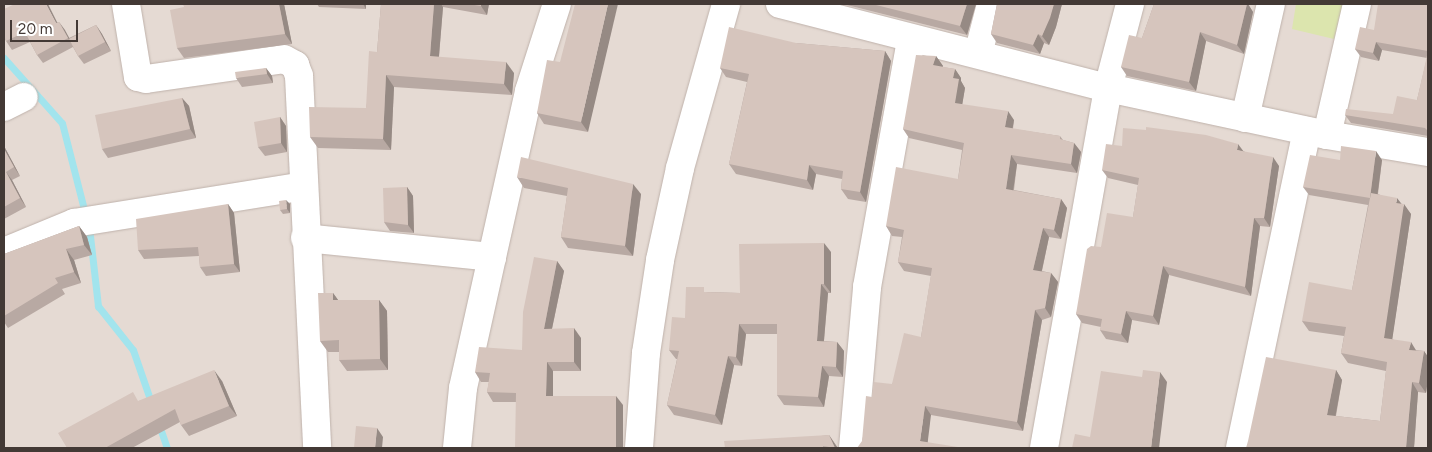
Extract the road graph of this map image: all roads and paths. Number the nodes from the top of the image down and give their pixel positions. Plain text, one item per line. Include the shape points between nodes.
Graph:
1 (126, 4) edge
2 (557, 4) edge
3 (726, 4) edge
4 (780, 4) edge
5 (991, 4) edge
6 (1130, 4) edge
7 (1271, 4) edge
8 (1357, 4) edge
9 (844, 13) edge
10 (912, 39) junction
11 (978, 54) junction
12 (1108, 88) junction
13 (1245, 118) junction
14 (1316, 133) junction
15 (1428, 152) edge
16 (304, 186) junction
17 (305, 238) junction
18 (4, 252) edge
19 (492, 257) junction
20 (317, 448) edge
21 (457, 448) edge
22 (639, 448) edge
23 (853, 448) edge
24 (1044, 448) edge
25 (1240, 448) edge

1 - 16 street via 138,77 146,79 284,59 295,65 299,76
2 - 19 street via 529,91
3 - 22 street via 680,168 660,260 646,352
4 - 9 street
5 - 11 street
6 - 12 street
7 - 13 street
8 - 14 street
9 - 10 street
10 - 11 street
10 - 23 street via 867,287
11 - 12 street
12 - 13 street
12 - 24 street
13 - 14 street
14 - 15 street
14 - 25 street
16 - 17 street
16 - 18 street via 74,223
17 - 19 street
17 - 20 street
19 - 21 street via 463,388

